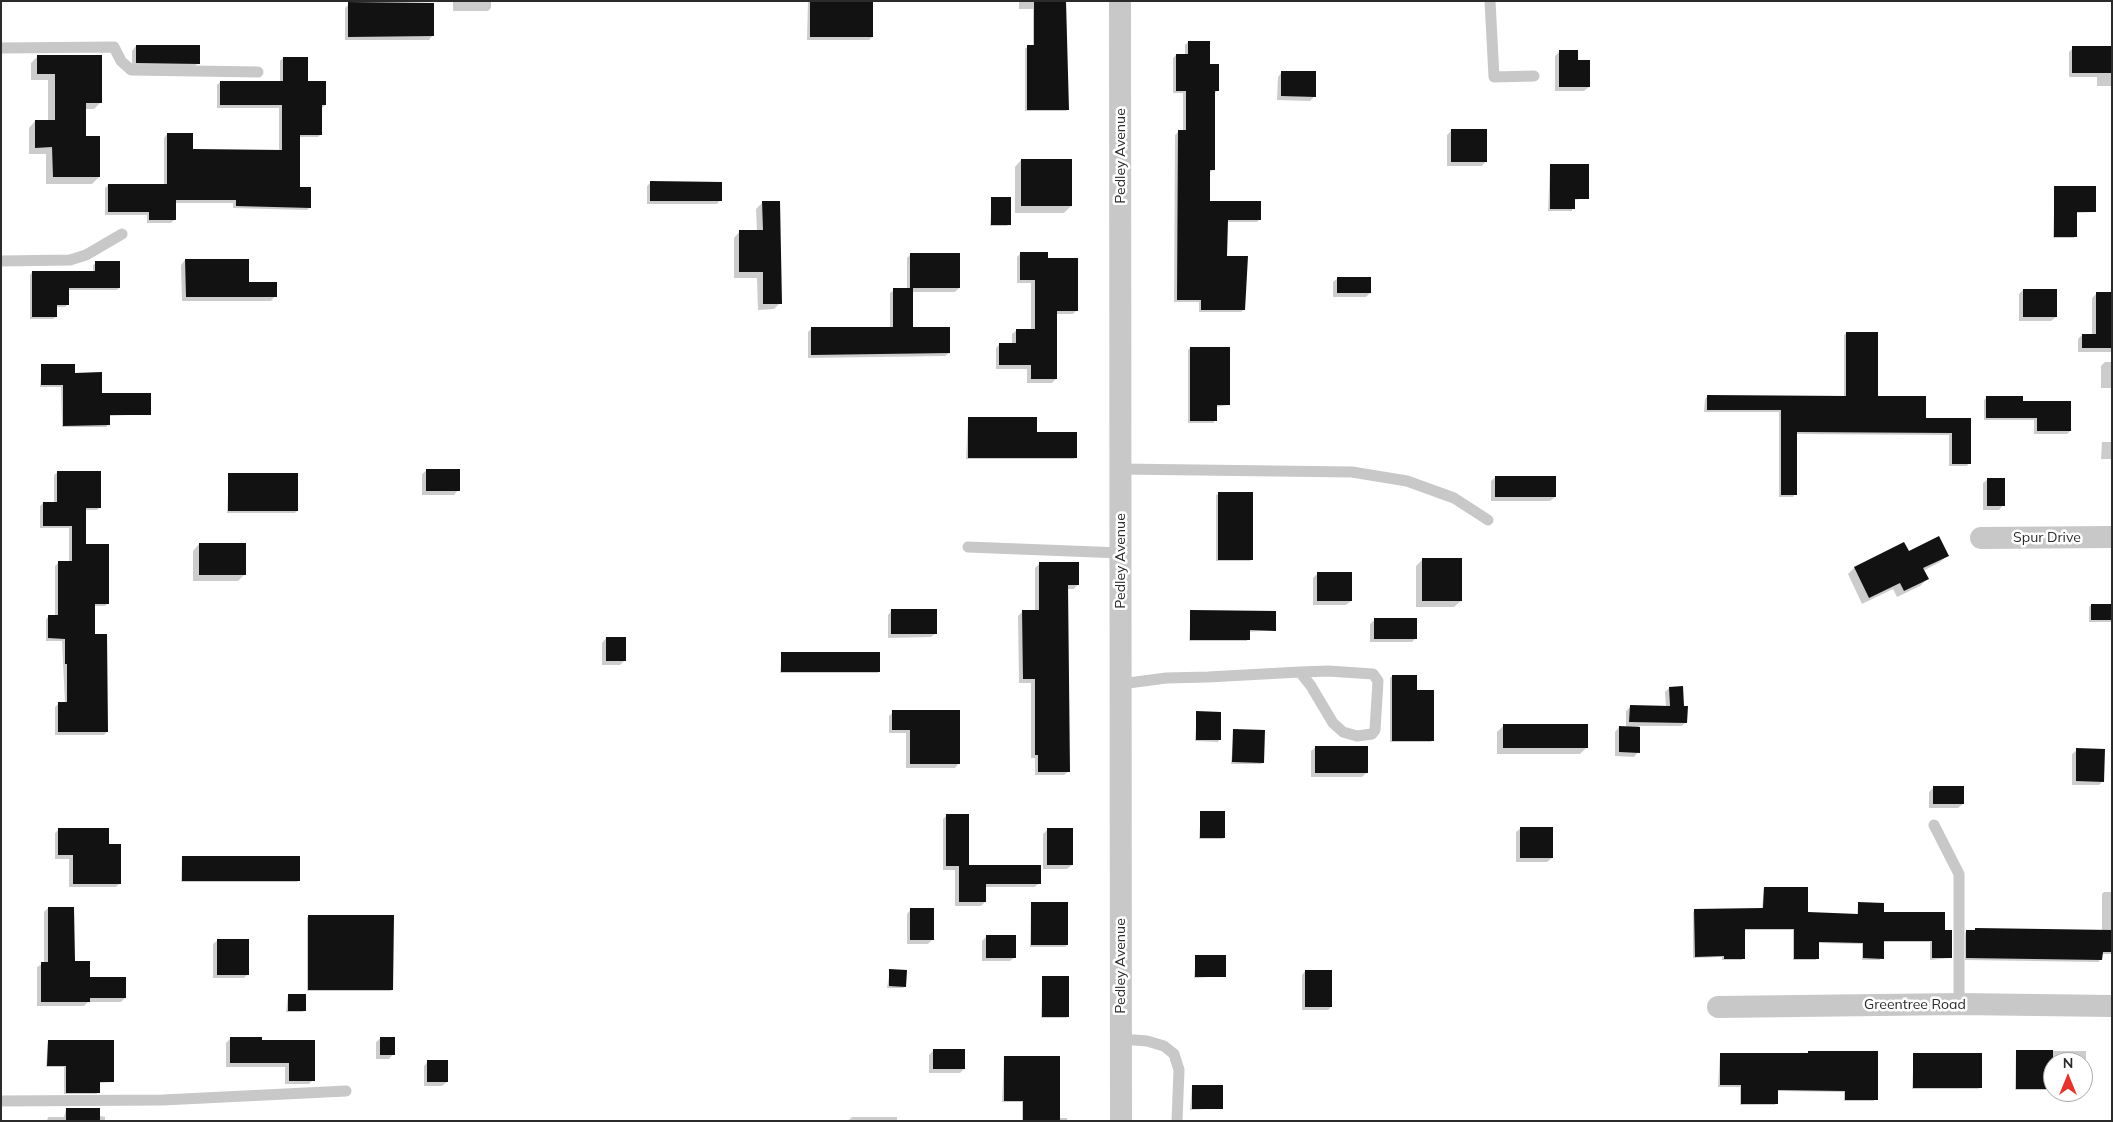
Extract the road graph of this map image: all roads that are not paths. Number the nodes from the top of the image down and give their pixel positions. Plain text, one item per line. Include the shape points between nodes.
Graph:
1 (1120, 1) edge
2 (1490, 1) edge
3 (1, 48) edge
4 (258, 72) dead end
5 (1534, 76) dead end
6 (122, 234) dead end
7 (1, 261) edge
8 (1121, 469) junction
9 (1488, 520) dead end
10 (2112, 537) edge
11 (1981, 538) dead end
12 (968, 547) dead end
13 (1121, 553) junction
14 (1300, 672) junction
15 (1121, 684) junction
16 (1934, 825) dead end
17 (1959, 1004) junction
18 (2112, 1006) edge
19 (1718, 1007) dead end
20 (1121, 1039) junction
21 (346, 1091) dead end
22 (1, 1101) edge
23 (1121, 1121) edge
24 (1177, 1121) edge

1 - 8 street, Pedley Avenue
2 - 5 lane via 1494,77
3 - 4 lane via 114,47 121,61 131,70
6 - 7 lane via 86,255 70,260
8 - 9 lane via 1352,472 1406,481 1454,498
8 - 13 street, Pedley Avenue
10 - 11 street, Spur Drive
12 - 13 lane
13 - 15 street, Pedley Avenue
14 - 14 lane via 1358,671 1373,674 1378,681 1376,730 1372,734 1358,736 1343,732 1333,723
14 - 15 lane via 1166,678
15 - 20 street, Pedley Avenue
16 - 17 lane via 1959,874
17 - 18 street, Greentree Road
17 - 19 street, Greentree Road
20 - 23 street, Pedley Avenue
20 - 24 lane via 1147,1041 1164,1046 1174,1054 1179,1070
21 - 22 lane via 163,1100

